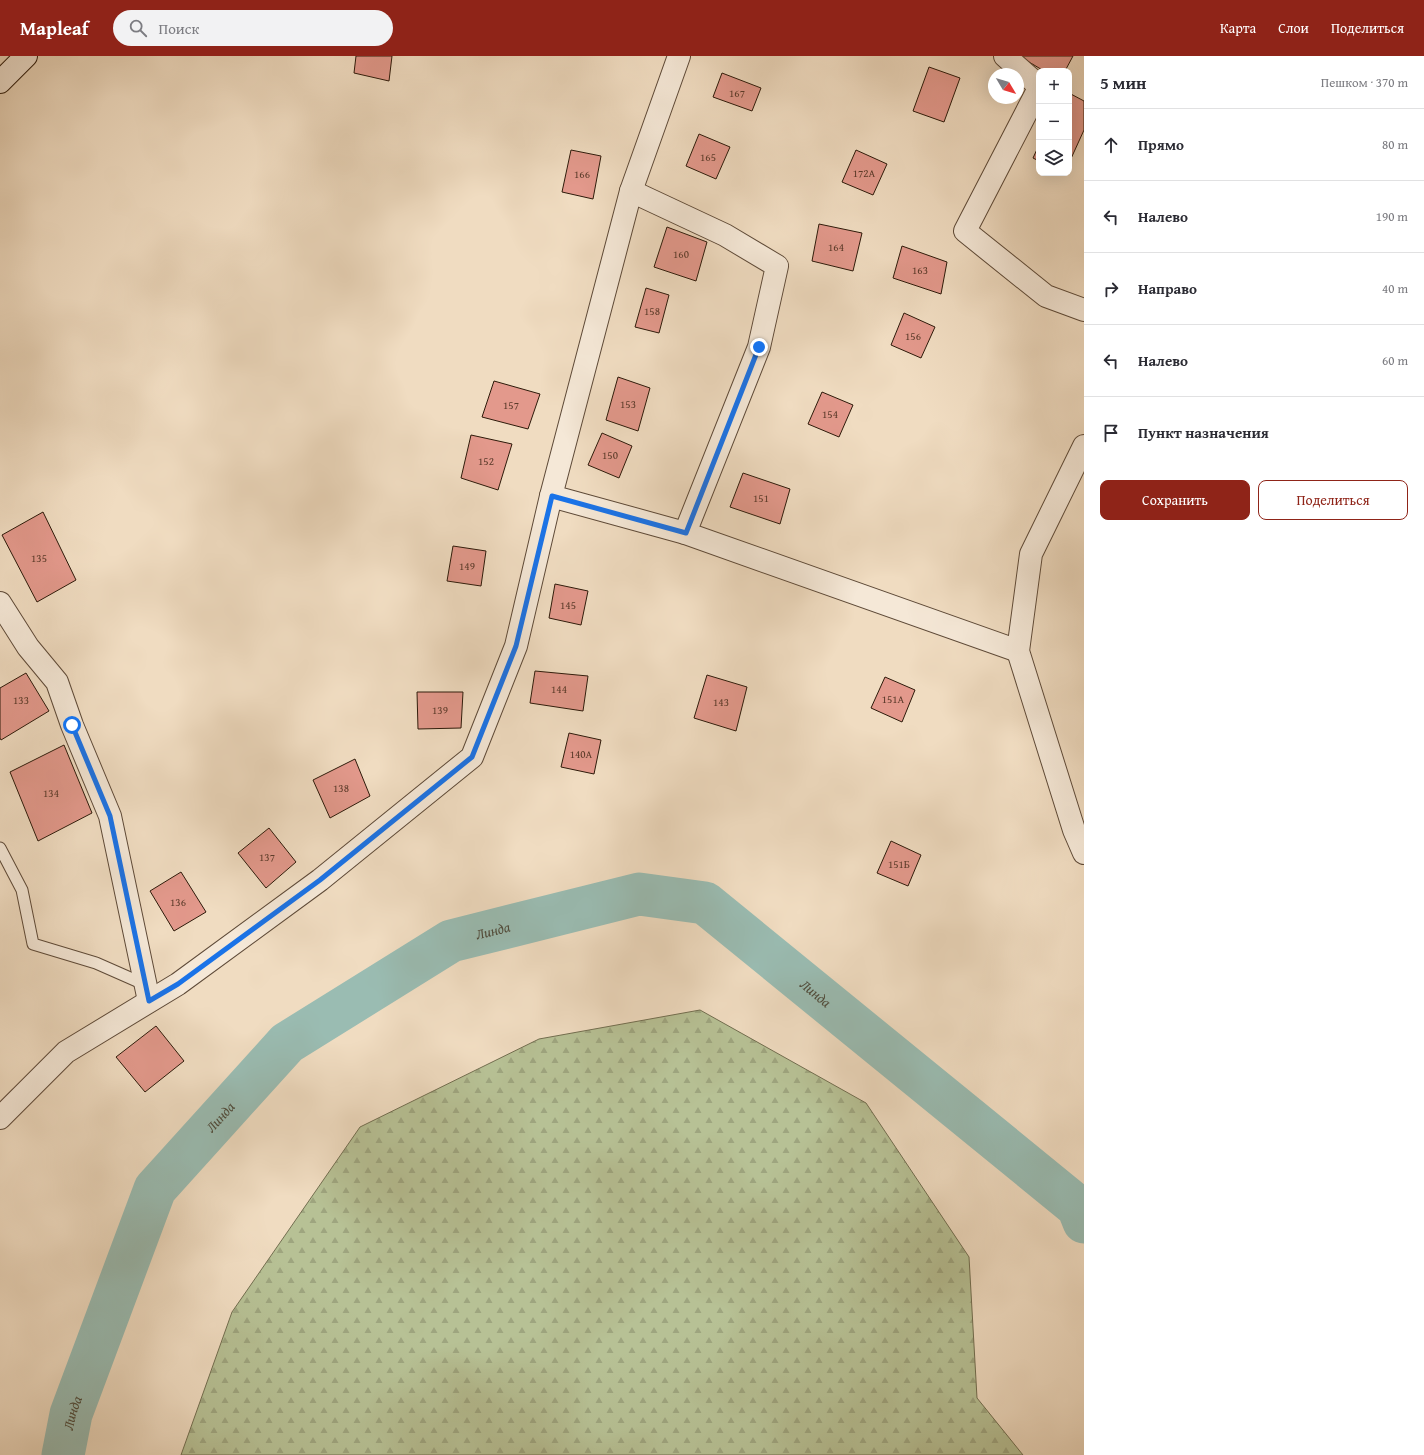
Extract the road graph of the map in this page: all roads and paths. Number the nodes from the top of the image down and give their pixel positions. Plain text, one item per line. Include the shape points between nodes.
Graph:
1 (26, 56) edge
2 (679, 56) edge
3 (1005, 56) edge
4 (0, 82) edge
5 (1036, 84) edge
6 (1036, 93) edge
7 (631, 191) junction
8 (1084, 310) edge
9 (1084, 446) edge
10 (552, 496) junction
11 (686, 533) junction
12 (0, 603) edge
13 (1018, 651) junction
14 (0, 848) edge
15 (1084, 853) edge
16 (148, 993) junction
17 (0, 1118) edge

1 - 4 street
2 - 7 street
3 - 5 street
6 - 8 street via 965,231 1046,296
7 - 10 street
7 - 11 street via 725,235 777,266 759,347
9 - 13 street via 1031,554
10 - 11 street
10 - 16 street via 516,646 472,757 320,880 178,984
11 - 13 street
12 - 16 street via 28,647 57,682 110,816
13 - 15 street via 1074,830
14 - 16 lane via 22,890 33,944 96,963
16 - 17 street via 66,1052

